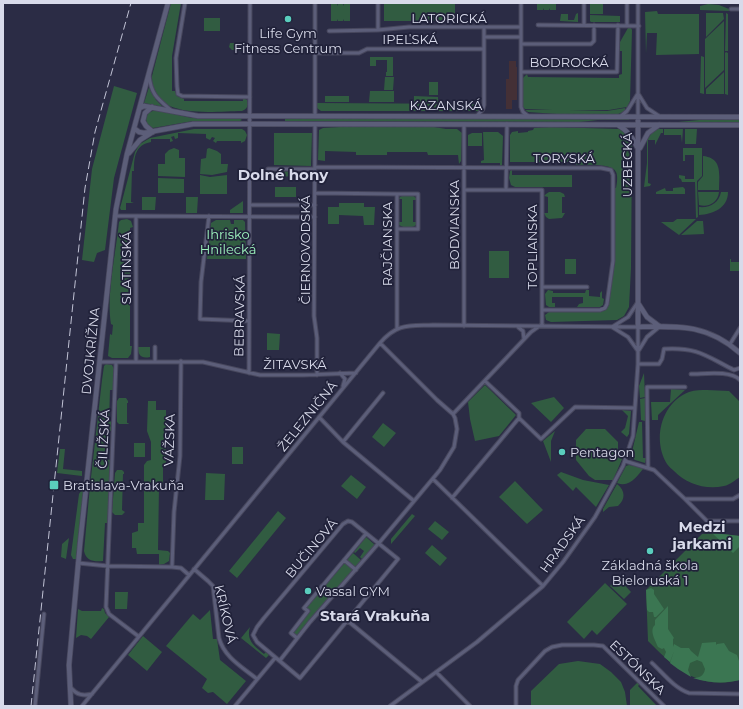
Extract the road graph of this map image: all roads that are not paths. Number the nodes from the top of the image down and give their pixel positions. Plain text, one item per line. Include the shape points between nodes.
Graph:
1 (168, 3) edge
2 (185, 3) edge
3 (250, 3) edge
4 (315, 3) edge
5 (378, 3) edge
6 (521, 3) edge
7 (584, 3) edge
8 (627, 3) edge
9 (638, 3) edge
10 (730, 9) dead end
11 (740, 9) edge
12 (584, 24) junction
13 (538, 25) dead end
14 (594, 25) junction
15 (618, 25) junction
16 (627, 25) junction
17 (638, 26) junction
18 (484, 28) junction
19 (521, 28) junction
20 (378, 30) junction
21 (329, 31) dead end
22 (484, 37) junction
23 (521, 37) junction
24 (521, 44) junction
25 (484, 49) junction
26 (315, 53) junction
27 (521, 72) junction
28 (149, 74) junction
29 (638, 93) junction
30 (250, 97) junction
31 (152, 107) junction
32 (140, 108) junction
33 (174, 112) junction
34 (250, 116) junction
35 (315, 116) junction
36 (477, 116) junction
37 (528, 116) junction
38 (618, 117) junction
39 (740, 117) edge
40 (638, 118) junction
41 (661, 118) junction
42 (315, 124) junction
43 (464, 124) junction
44 (507, 124) junction
45 (250, 125) junction
46 (617, 125) junction
47 (638, 125) junction
48 (659, 125) junction
49 (740, 125) edge
50 (135, 129) junction
51 (153, 132) junction
52 (639, 151) junction
53 (127, 154) junction
54 (314, 168) junction
55 (464, 168) junction
56 (507, 168) junction
57 (268, 169) dead end
58 (464, 190) junction
59 (506, 190) junction
60 (315, 193) junction
61 (398, 194) junction
62 (250, 205) junction
63 (315, 205) junction
64 (115, 216) junction
65 (136, 216) junction
66 (209, 216) junction
67 (250, 217) junction
68 (315, 217) junction
69 (397, 229) junction
70 (542, 287) junction
71 (587, 287) dead end
72 (638, 302) junction
73 (542, 310) junction
74 (249, 320) junction
75 (464, 326) junction
76 (517, 326) junction
77 (541, 326) junction
78 (659, 326) junction
79 (612, 327) junction
80 (638, 327) junction
81 (397, 328) junction
82 (740, 328) edge
83 (524, 339) junction
84 (380, 343) junction
85 (730, 344) junction
86 (155, 347) dead end
87 (638, 351) junction
88 (740, 352) edge
89 (181, 361) junction
90 (100, 362) junction
91 (116, 362) junction
92 (136, 362) junction
93 (155, 362) junction
94 (638, 364) junction
95 (740, 368) edge
96 (249, 373) junction
97 (340, 373) junction
98 (356, 373) junction
99 (691, 374) dead end
100 (318, 375) junction
101 (485, 380) junction
102 (740, 380) edge
103 (685, 387) dead end
104 (342, 389) junction
105 (383, 393) dead end
106 (635, 408) junction
107 (453, 414) junction
108 (319, 417) junction
109 (519, 418) junction
110 (343, 442) junction
111 (625, 461) junction
112 (648, 467) junction
113 (434, 478) junction
114 (740, 495) edge
115 (452, 498) junction
116 (685, 499) junction
117 (414, 501) junction
118 (740, 521) edge
119 (365, 535) dead end
120 (378, 544) junction
121 (344, 560) junction
122 (78, 563) junction
123 (108, 566) junction
124 (172, 567) junction
125 (194, 569) junction
126 (356, 570) junction
127 (189, 575) junction
128 (322, 586) junction
129 (543, 586) junction
130 (333, 596) junction
131 (44, 614) dead end
132 (304, 617) junction
133 (348, 621) junction
134 (310, 622) junction
135 (138, 636) junction
136 (297, 638) junction
137 (275, 658) junction
138 (281, 659) dead end
139 (652, 662) dead end
140 (436, 672) junction
141 (257, 679) junction
142 (422, 682) junction
143 (70, 686) junction
144 (92, 694) junction
145 (740, 694) edge
146 (35, 706) edge
147 (71, 706) edge
148 (82, 706) edge
149 (235, 706) edge
150 (390, 706) edge
151 (470, 706) edge
152 (516, 706) edge
153 (664, 706) edge

1 - 28 main road, DVOJKRÍŽNA
2 - 30 street via 176,58 178,94
3 - 30 street, BEBRAVSKÁ
4 - 26 street
5 - 20 street
6 - 19 street
7 - 12 street
8 - 16 street
9 - 17 street, UZBECKÁ
10 - 11 street
12 - 13 street
12 - 14 street
14 - 15 street
14 - 24 street, BODROCKÁ via 594,41 590,44
15 - 16 street
15 - 27 street, BODROCKÁ via 617,72
16 - 17 street
17 - 29 street, UZBECKÁ
18 - 19 street, LATORICKÁ
18 - 20 street, LATORICKÁ via 409,27
18 - 22 street
19 - 23 street
20 - 21 street, LATORICKÁ
22 - 23 street, LATORICKÁ
22 - 25 street
23 - 24 street
24 - 27 street
25 - 26 street, IPEĽSKÁ via 367,49 359,53
25 - 36 street via 484,105
26 - 35 street
27 - 37 street via 521,107
28 - 32 main road, DVOJKRÍŽNA
28 - 33 street via 155,96
29 - 38 street via 627,111
29 - 40 street, UZBECKÁ
29 - 41 street via 647,108
30 - 34 street, BEBRAVSKÁ
31 - 32 main road, KAZANSKÁ
31 - 33 main road, KAZANSKÁ
31 - 51 main road via 145,113 143,121
32 - 50 main road, DVOJKRÍŽNA
33 - 34 main road, KAZANSKÁ via 198,116
34 - 35 main road, KAZANSKÁ
34 - 45 street, BEBRAVSKÁ
35 - 36 main road, KAZANSKÁ
36 - 37 main road, KAZANSKÁ
37 - 38 main road, KAZANSKÁ
38 - 40 main road, KAZANSKÁ
39 - 41 main road, KAZANSKÁ
40 - 41 main road, KAZANSKÁ
40 - 47 main road, UZBECKÁ
42 - 43 main road, KAZANSKÁ
42 - 45 main road, KAZANSKÁ
42 - 54 street, ČIERNOVODSKÁ
43 - 44 main road, KAZANSKÁ
43 - 55 street, BODVIANSKA
44 - 46 main road, KAZANSKÁ
44 - 56 street
45 - 51 main road, KAZANSKÁ via 193,124
45 - 62 street, BEBRAVSKÁ
46 - 47 main road, KAZANSKÁ
46 - 52 main road via 633,137
47 - 48 main road, KAZANSKÁ
47 - 52 main road, UZBECKÁ
48 - 49 main road, KAZANSKÁ
48 - 52 main road via 648,133
50 - 51 main road, KAZANSKÁ via 141,133
50 - 53 main road, DVOJKRÍŽNA
51 - 53 main road via 140,140
52 - 72 main road, UZBECKÁ
53 - 64 main road, DVOJKRÍŽNA
54 - 55 street, TORYSKÁ
54 - 57 street, TORYSKÁ
54 - 60 street, ČIERNOVODSKÁ
55 - 56 street, TORYSKÁ
55 - 58 street, BODVIANSKA
56 - 59 street
56 - 73 street, TORYSKÁ via 601,168 611,170 613,174 613,261 605,308
58 - 59 street
58 - 75 street, BODVIANSKA
59 - 70 street, TOPLIANSKA via 542,190
60 - 61 street, RAJČIANSKA
60 - 63 street, ČIERNOVODSKÁ
61 - 69 street, RAJČIANSKA
61 - 69 street via 418,194 418,229
62 - 63 street
62 - 67 street, BEBRAVSKÁ
63 - 68 street, ČIERNOVODSKÁ
64 - 65 street
64 - 90 main road, DVOJKRÍŽNA
65 - 66 street, SLATINSKÁ
65 - 92 street, SLATINSKÁ
66 - 67 street, SLATINSKÁ
66 - 74 street via 201,282 200,319
67 - 68 street, SLATINSKÁ
67 - 74 street, BEBRAVSKÁ
68 - 100 street, ČIERNOVODSKÁ via 314,316
69 - 81 street, RAJČIANSKA
70 - 71 street
70 - 73 street, TOPLIANSKA
72 - 78 main road via 647,317
72 - 79 street via 628,317
72 - 80 main road, UZBECKÁ
73 - 77 street, TOPLIANSKA
74 - 96 street, BEBRAVSKÁ
75 - 76 street
75 - 81 street
76 - 77 street
76 - 83 street via 523,331
77 - 79 street
77 - 83 street via 532,330
78 - 80 main road
78 - 85 main road via 701,331
78 - 87 street
79 - 80 street
79 - 87 street via 628,337
80 - 87 street, HRADSKÁ
81 - 84 street, ŽELEZNIČNÁ
82 - 85 street
83 - 101 street
84 - 98 street, ŽELEZNIČNÁ
84 - 107 street
85 - 88 main road
86 - 93 street
87 - 94 street, HRADSKÁ
89 - 93 street, ŽITAVSKÁ
89 - 96 street, ŽITAVSKÁ via 203,362
89 - 124 street, VÁŽSKA via 180,456
90 - 91 street, ŽITAVSKÁ
90 - 122 main road, DVOJKRÍŽNA
91 - 92 street, ŽITAVSKÁ
91 - 123 street, ČILIŽSKÁ
92 - 93 street, ŽITAVSKÁ
94 - 95 street via 659,364 664,349 682,349 708,355 731,369
94 - 106 street, HRADSKÁ
96 - 100 street, ŽITAVSKÁ
97 - 98 street, ŽITAVSKÁ
97 - 100 street, ŽITAVSKÁ
97 - 104 street, ŽITAVSKÁ via 346,379
98 - 104 street, ŽELEZNIČNÁ
99 - 102 street via 728,374
101 - 107 street
101 - 109 street via 519,413
103 - 112 street via 647,387
104 - 108 street, ŽELEZNIČNÁ
105 - 110 street
106 - 109 street via 575,407 541,439
106 - 111 street, HRADSKÁ via 634,431
107 - 113 street via 457,429 455,442
108 - 110 street
108 - 125 street, ŽELEZNIČNÁ
109 - 115 street
110 - 117 street
111 - 112 street
111 - 129 street, HRADSKÁ via 588,527
112 - 116 street
113 - 115 street
113 - 117 street
114 - 116 street via 733,499
115 - 129 street
116 - 118 street via 707,521
117 - 120 street
119 - 121 street
120 - 126 street
120 - 133 street, BUČINOVÁ via 398,559
120 - 137 street, BUČINOVÁ via 352,522 345,522 255,630 253,636 256,642
121 - 126 street
121 - 128 street
122 - 123 street
122 - 143 main road, DVOJKRÍŽNA
123 - 124 street
123 - 135 street, ČILIŽSKÁ via 106,610
124 - 127 street via 181,568
125 - 127 street, ŽELEZNIČNÁ
125 - 141 street, KRÍKOVÁ via 213,586 221,646 226,654
126 - 130 street
127 - 135 street, ŽELEZNIČNÁ
128 - 130 street
128 - 132 street via 304,608 308,611
129 - 140 street, HRADSKÁ via 481,639
130 - 134 street
131 - 146 street
132 - 134 street
132 - 136 street via 291,633
133 - 137 street via 300,678
133 - 142 street
134 - 136 street
135 - 144 street, ŽELEZNIČNÁ
136 - 138 street
137 - 141 street
139 - 145 street via 684,692
140 - 142 street, HRADSKÁ
140 - 151 street
141 - 149 street
142 - 150 street, HRADSKÁ
143 - 144 street via 80,695
143 - 147 main road, DVOJKRÍŽNA
144 - 148 street, ŽELEZNIČNÁ
152 - 153 street, ESTÓNSKA via 518,680 545,652 554,645 581,645 603,646

